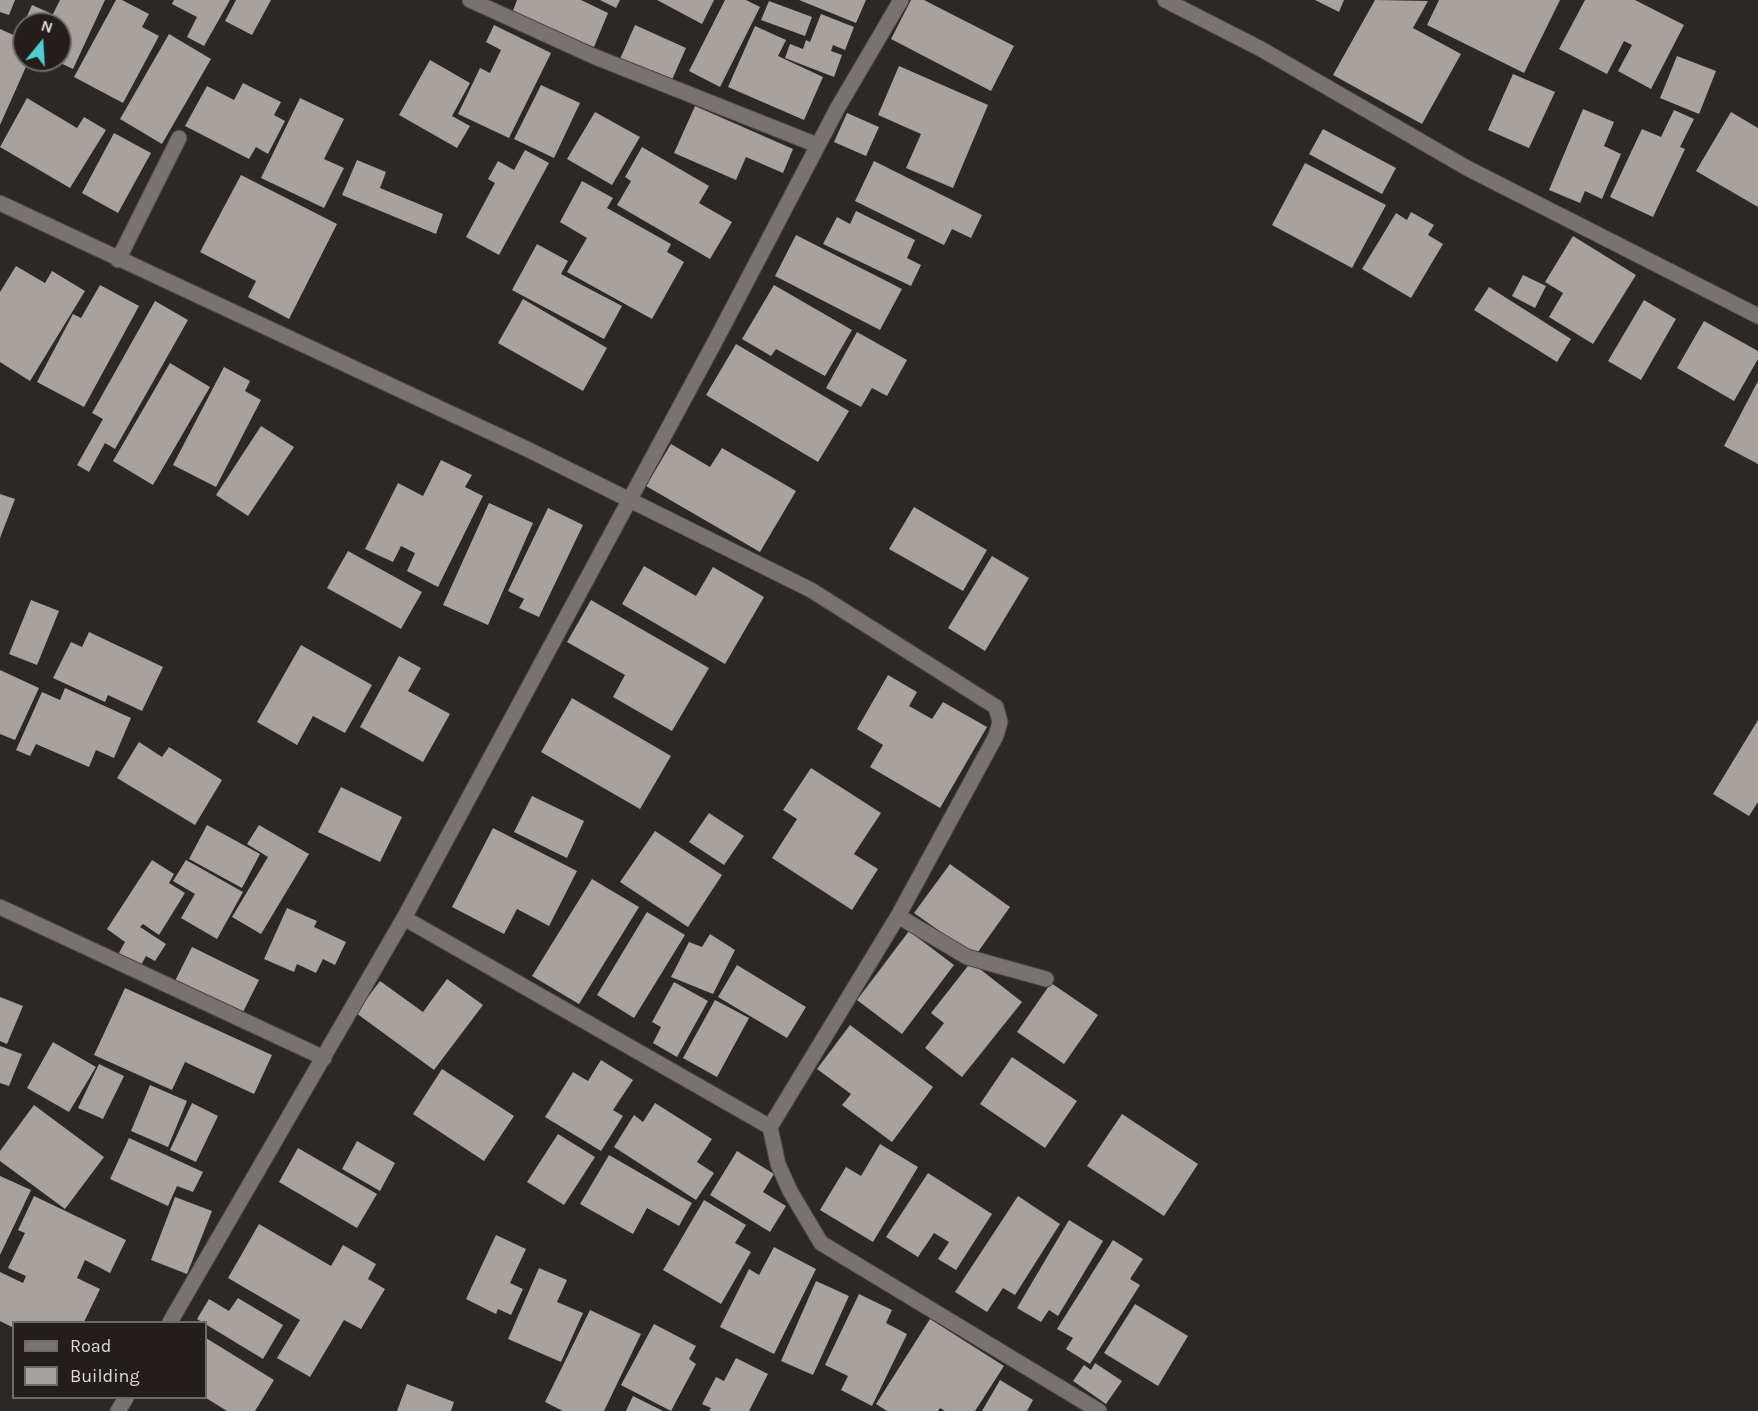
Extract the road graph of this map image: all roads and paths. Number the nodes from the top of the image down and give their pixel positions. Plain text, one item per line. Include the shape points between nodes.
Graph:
1 (470, 0) edge
2 (901, 0) edge
3 (1165, 0) edge
4 (179, 138) dead end
5 (818, 145) junction
6 (0, 203) edge
7 (118, 260) junction
8 (1758, 316) edge
9 (629, 501) junction
10 (0, 907) edge
11 (898, 916) junction
12 (404, 918) junction
13 (1046, 979) dead end
14 (324, 1058) junction
15 (770, 1127) junction
16 (171, 1321) edge
17 (1100, 1411) edge

1 - 5 street via 593,56
2 - 5 street
3 - 8 street via 1261,49 1467,168
4 - 7 street
5 - 9 street
6 - 7 street
7 - 9 street via 529,450
9 - 11 street via 812,590 996,707 1000,722 996,736
9 - 12 street
10 - 14 street
11 - 13 street via 967,957
11 - 15 street
12 - 14 street
12 - 15 street
14 - 16 street
15 - 17 street via 778,1164 821,1243

